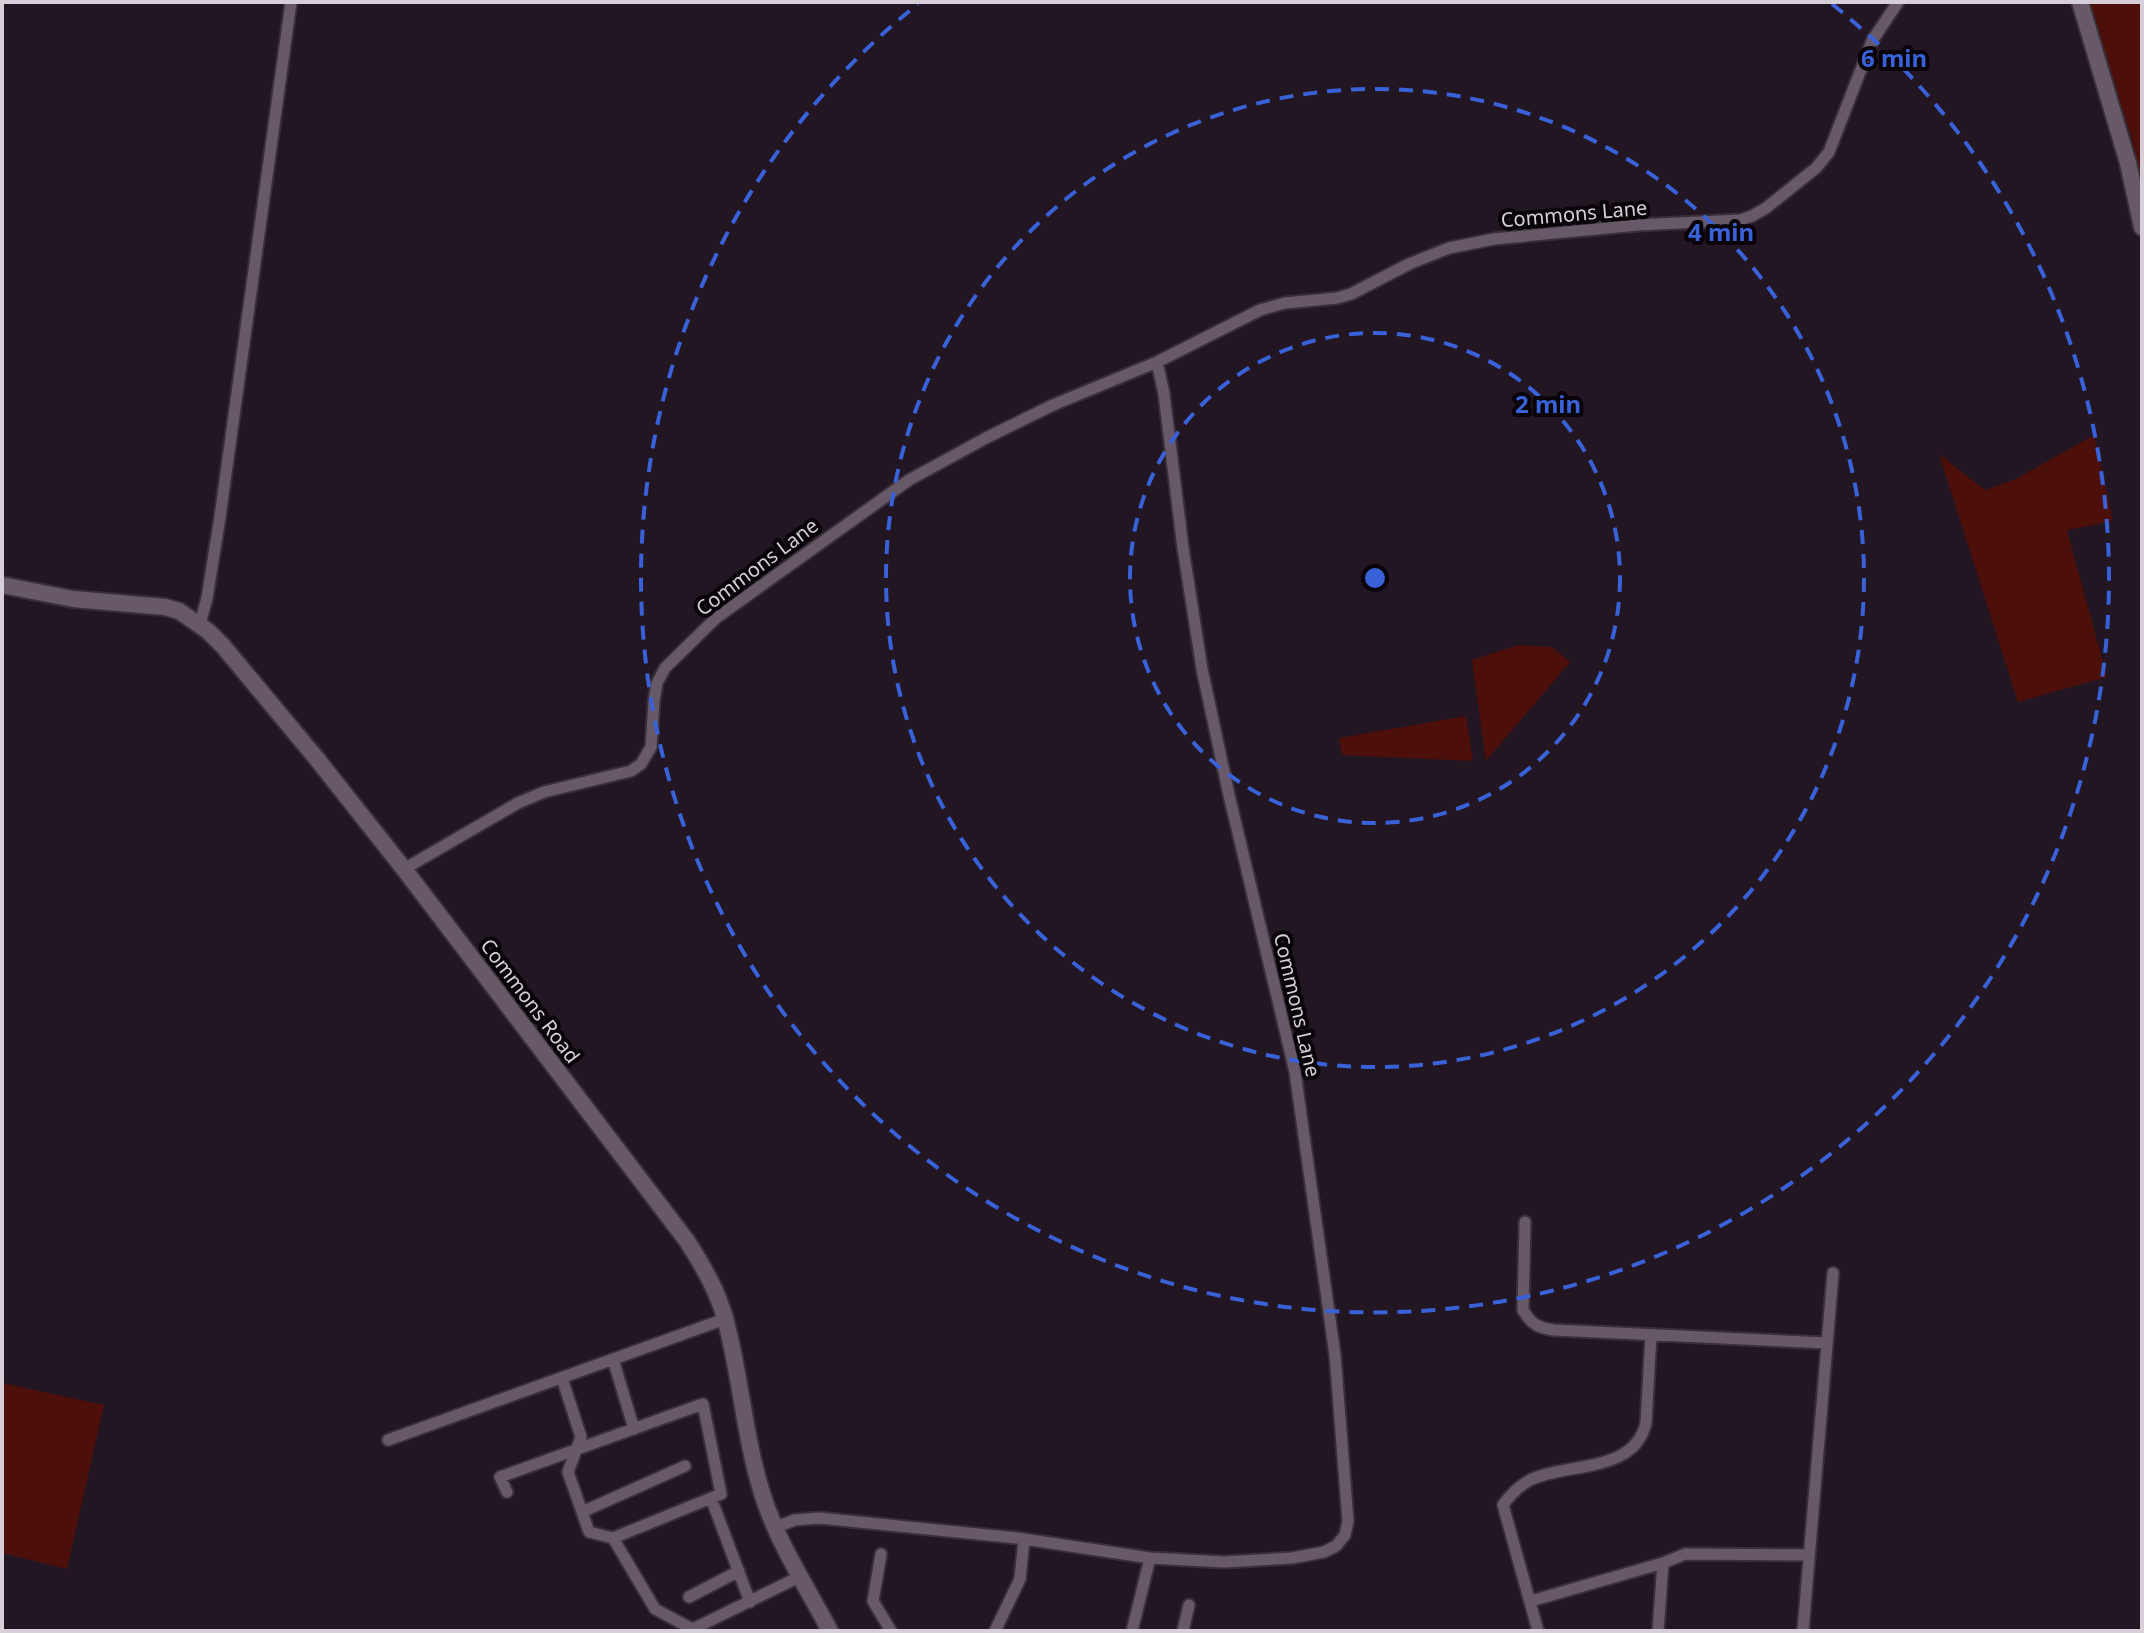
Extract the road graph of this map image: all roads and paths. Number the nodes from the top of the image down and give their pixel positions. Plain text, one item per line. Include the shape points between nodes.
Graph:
1 (291, 2) edge
2 (1898, 2) edge
3 (2080, 2) edge
4 (2142, 227) edge
5 (1157, 362) junction
6 (2, 585) edge
7 (200, 624) junction
8 (404, 869) junction
9 (1525, 1222) dead end
10 (1833, 1273) dead end
11 (725, 1319) junction
12 (1651, 1335) junction
13 (1827, 1343) junction
14 (613, 1359) junction
15 (562, 1378) junction
16 (634, 1429) junction
17 (388, 1440) dead end
18 (577, 1449) junction
19 (685, 1466) dead end
20 (507, 1492) dead end
21 (711, 1498) junction
22 (582, 1512) junction
23 (776, 1527) junction
24 (613, 1538) junction
25 (1024, 1539) junction
26 (881, 1554) dead end
27 (1809, 1555) junction
28 (1150, 1558) junction
29 (1663, 1563) junction
30 (739, 1571) junction
31 (801, 1576) junction
32 (689, 1597) dead end
33 (1531, 1601) junction
34 (750, 1602) junction
35 (1189, 1605) dead end
36 (695, 1630) edge
37 (830, 1631) edge
38 (891, 1631) edge
39 (995, 1631) edge
40 (1132, 1631) edge
41 (1183, 1631) edge
42 (1538, 1631) edge
43 (1658, 1631) edge
44 (1803, 1631) edge

1 - 7 street via 225,487
2 - 5 street, Commons Lane via 1872,41 1829,152 1752,216 1494,239 1449,248 1351,294 1260,310
3 - 4 street
5 - 8 street, Commons Lane via 1053,405 941,461 716,618 665,668 657,683 651,747 631,771 518,803
5 - 28 street, Commons Lane via 1203,675 1295,1072 1335,1355 1348,1521 1336,1546 1292,1558
6 - 7 street, Commons Road via 73,599 165,607
7 - 8 street, Commons Road
8 - 11 street, Commons Road via 687,1241
9 - 12 street via 1523,1310 1529,1320 1538,1328 1554,1330
10 - 13 street
11 - 14 street
11 - 23 street, Commons Road via 751,1453
12 - 13 street
12 - 33 street via 1646,1423 1636,1443 1616,1459 1531,1480 1503,1505
13 - 27 street
14 - 15 street
14 - 16 street
15 - 17 street
15 - 18 street via 581,1437
16 - 18 street
16 - 21 street via 703,1404 721,1494
18 - 20 street via 500,1477
18 - 22 street via 568,1472
19 - 22 street
21 - 24 street
21 - 30 street
22 - 24 street via 589,1532
23 - 25 street, Commons Lane via 819,1518
23 - 31 street, Commons Road
24 - 36 street via 655,1609
25 - 28 street, Commons Lane
25 - 39 street via 1020,1579
26 - 38 street via 873,1601
27 - 29 street via 1685,1554
27 - 44 street
28 - 40 street
29 - 33 street
29 - 43 street
30 - 32 street
30 - 34 street
31 - 34 street
31 - 37 street, Commons Road
33 - 42 street
34 - 36 street
35 - 41 street

